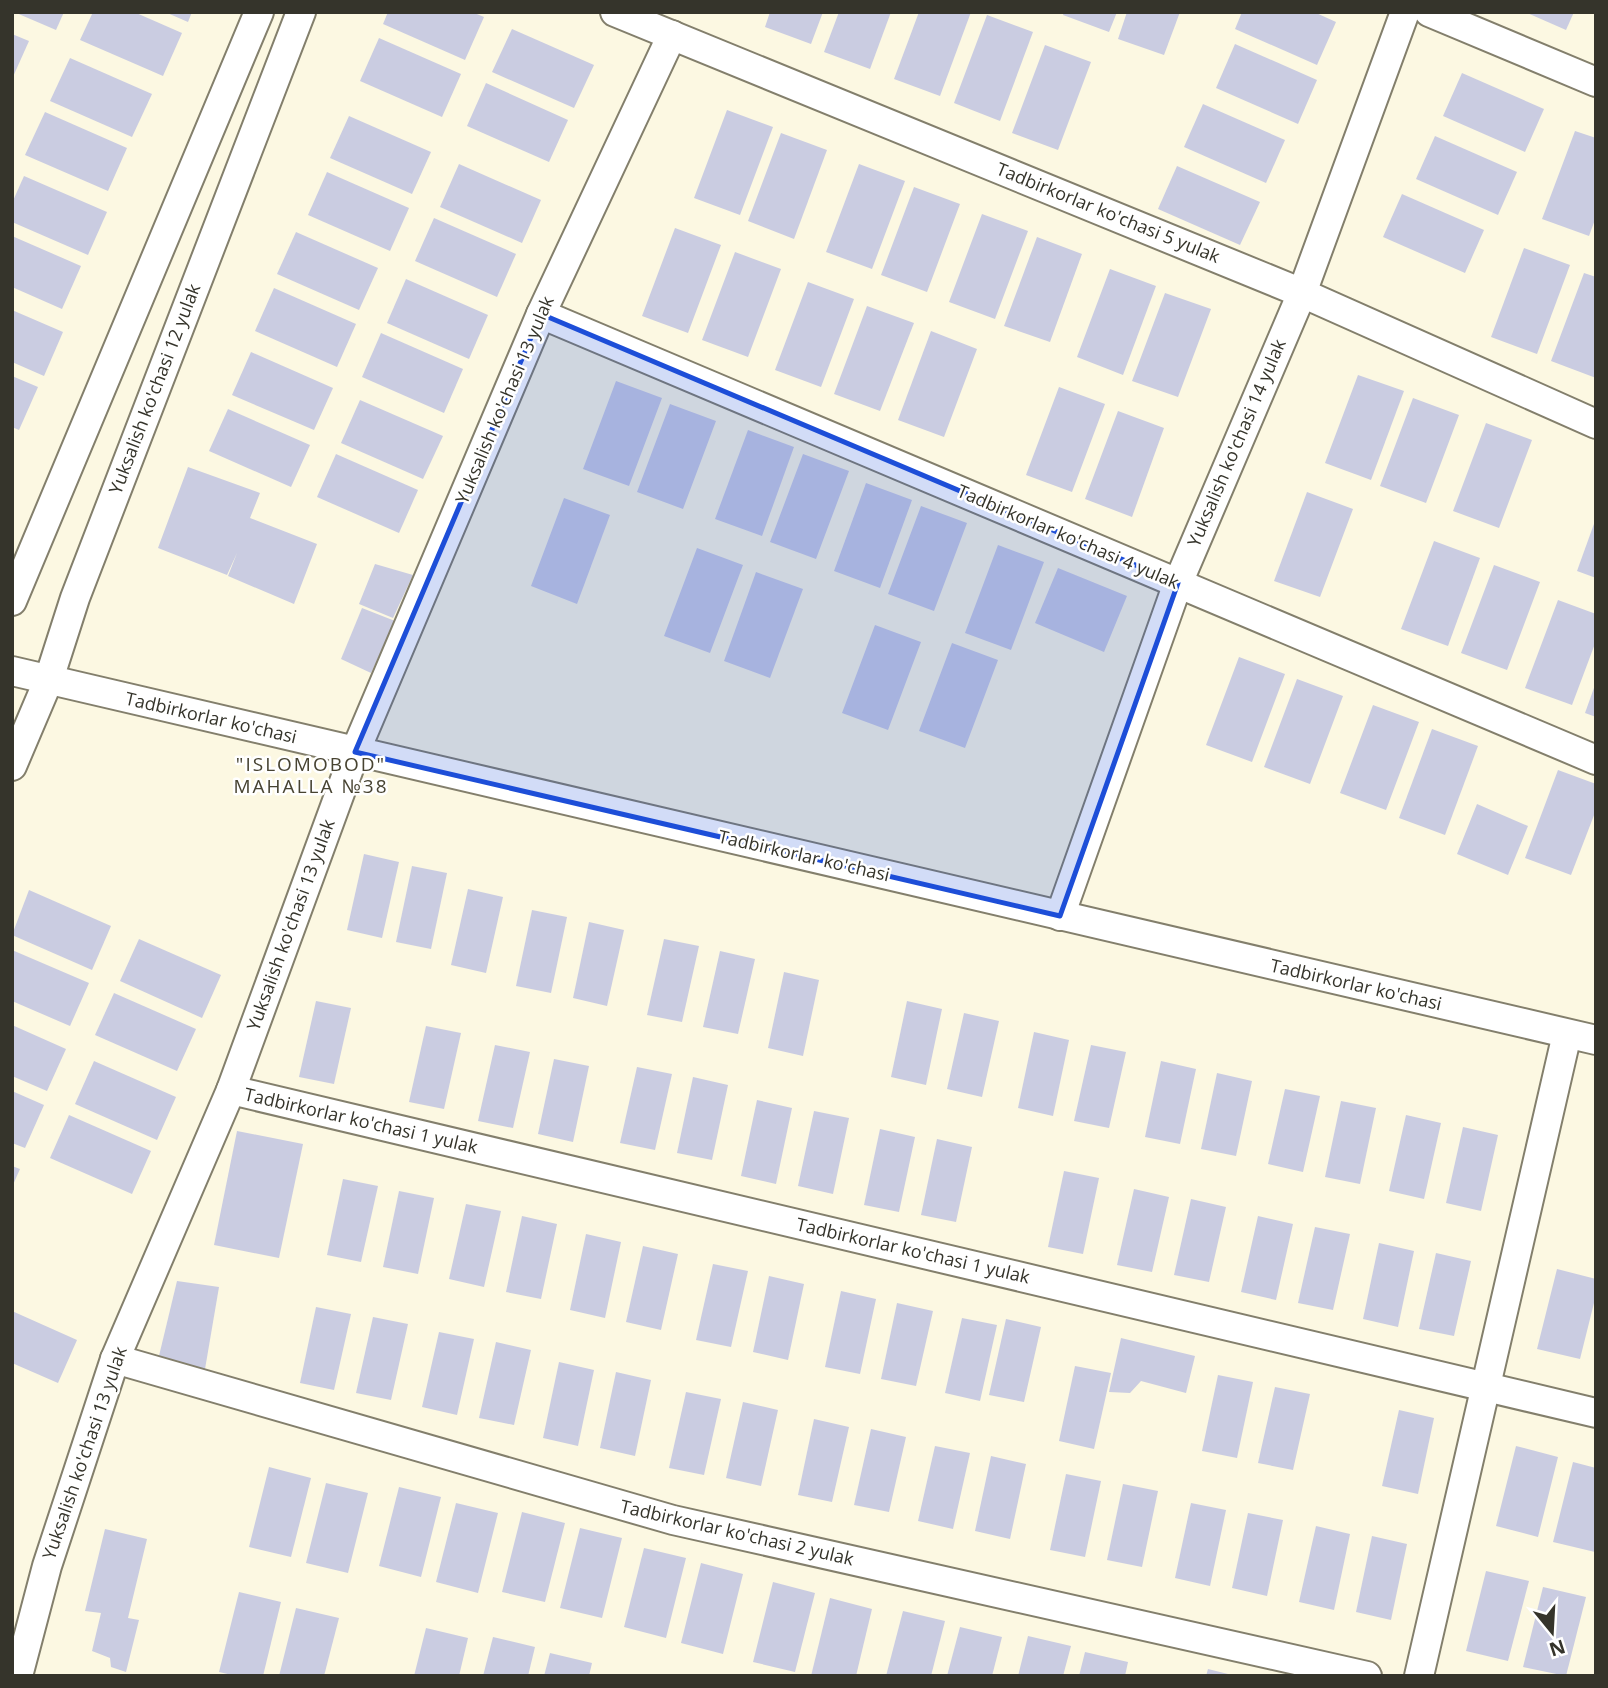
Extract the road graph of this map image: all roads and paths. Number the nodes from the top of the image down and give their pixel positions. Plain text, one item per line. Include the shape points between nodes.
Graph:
1 (259, 12) edge
2 (301, 12) edge
3 (615, 12) edge
4 (1405, 12) edge
5 (1429, 12) edge
6 (672, 35) junction
7 (1596, 82) edge
8 (1301, 292) junction
9 (541, 314) junction
10 (1596, 424) edge
11 (1178, 583) junction
12 (12, 601) edge
13 (12, 671) edge
14 (49, 679) junction
15 (355, 752) junction
16 (1596, 760) edge
17 (12, 766) edge
18 (1060, 916) junction
19 (1567, 1034) junction
20 (1596, 1040) edge
21 (231, 1090) junction
22 (115, 1359) junction
23 (1486, 1387) junction
24 (1596, 1413) edge
25 (18, 1676) edge
26 (1367, 1676) edge
27 (1419, 1676) edge

1 - 12 street
2 - 14 street, Yuksalish ko'chasi 12 yulak via 75,598
3 - 6 street, Tadbirkorlar ko'chasi 5 yulak
4 - 8 street, Yuksalish ko'chasi 14 yulak
5 - 7 street
6 - 8 street, Tadbirkorlar ko'chasi 5 yulak
6 - 9 street, Yuksalish ko'chasi 13 yulak
8 - 10 street, Tadbirkorlar ko'chasi 5 yulak
8 - 11 street, Yuksalish ko'chasi 14 yulak
9 - 11 street, Tadbirkorlar ko'chasi 4 yulak
9 - 15 street, Yuksalish ko'chasi 13 yulak
11 - 16 street, Tadbirkorlar ko'chasi 4 yulak
11 - 18 street, Yuksalish ko'chasi 14 yulak
13 - 14 street, Tadbirkorlar ko'chasi
14 - 15 street, Tadbirkorlar ko'chasi
14 - 17 street, Yuksalish ko'chasi 12 yulak
15 - 18 street, Tadbirkorlar ko'chasi
15 - 21 street, Yuksalish ko'chasi 13 yulak
18 - 19 street, Tadbirkorlar ko'chasi
19 - 20 street, Tadbirkorlar ko'chasi
19 - 23 street
21 - 22 street, Yuksalish ko'chasi 13 yulak
21 - 23 street, Tadbirkorlar ko'chasi 1 yulak
22 - 25 street, Yuksalish ko'chasi 13 yulak via 47,1566
22 - 26 street, Tadbirkorlar ko'chasi 2 yulak via 673,1520
23 - 24 street, Tadbirkorlar ko'chasi 1 yulak
23 - 27 street

